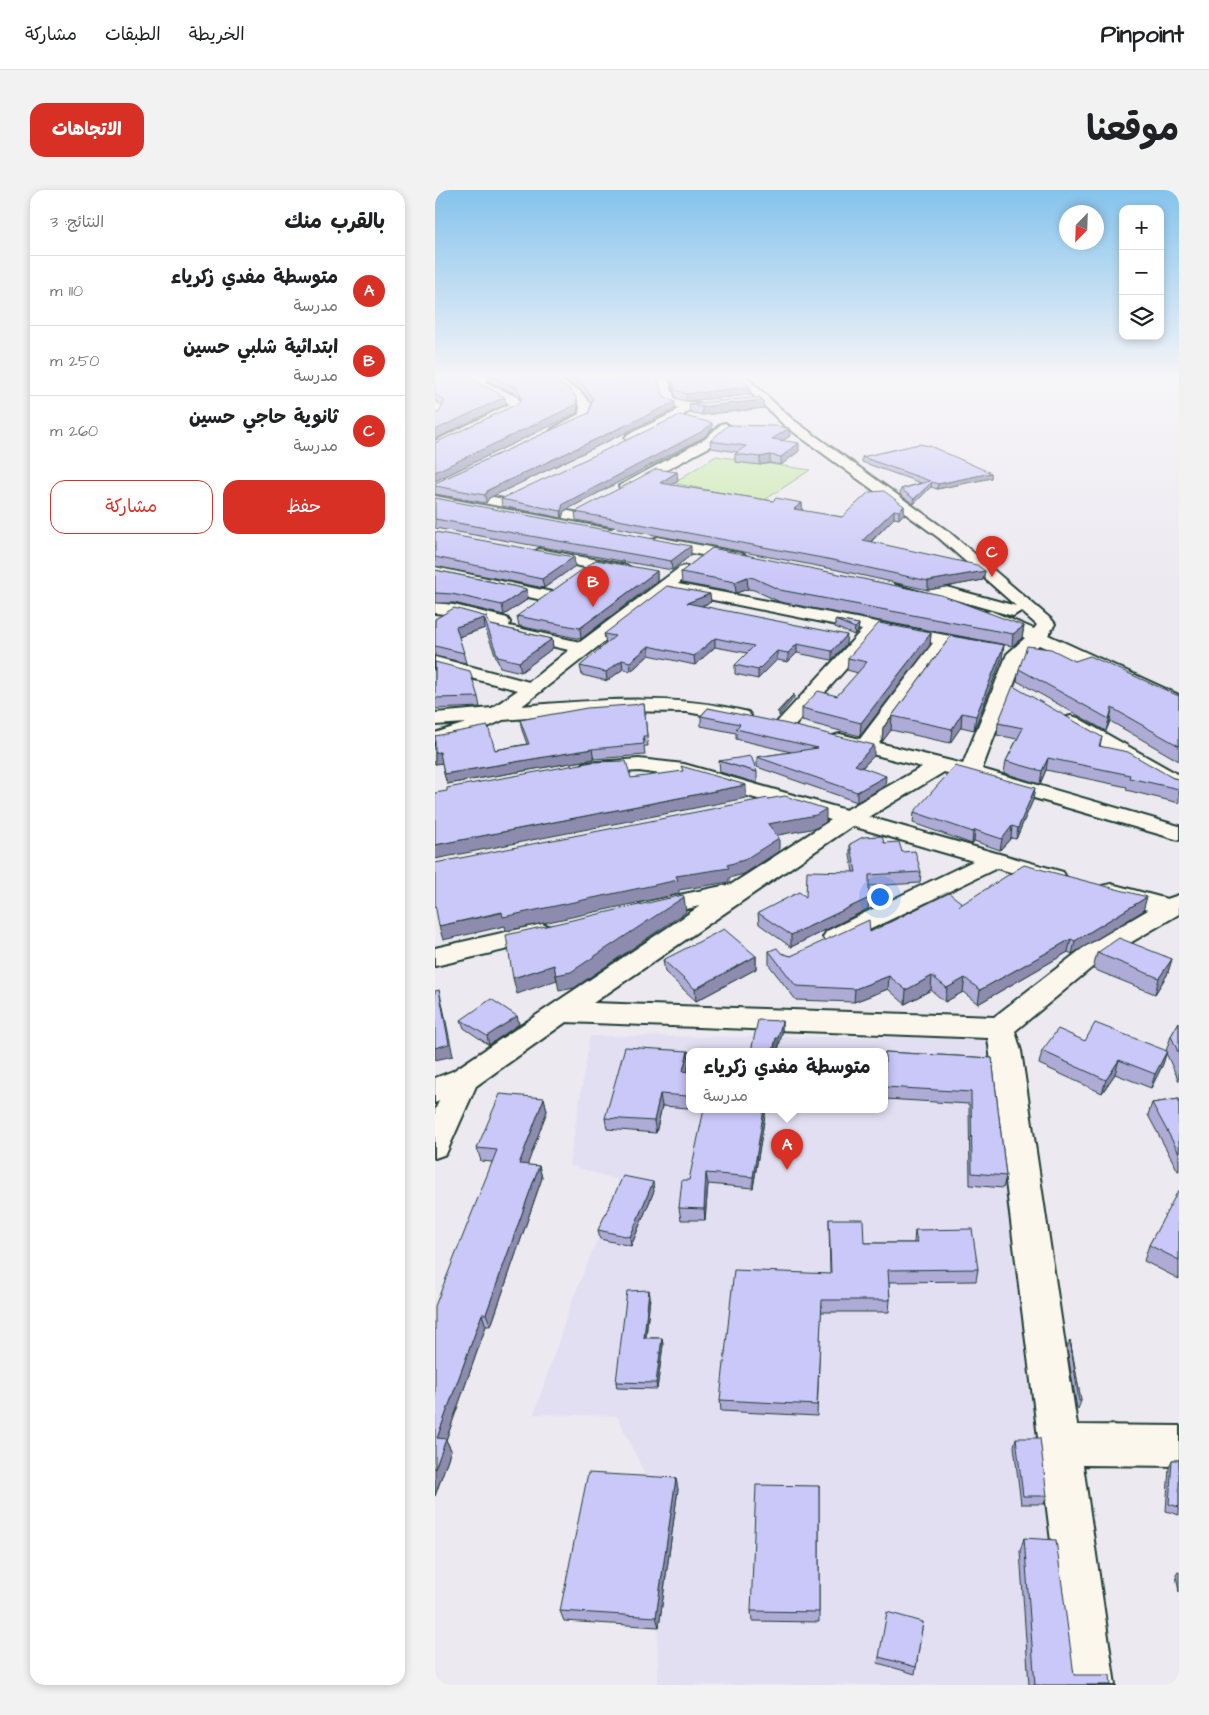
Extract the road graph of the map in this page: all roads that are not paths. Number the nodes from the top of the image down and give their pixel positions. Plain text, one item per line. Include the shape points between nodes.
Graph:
1 (700, 447) edge
2 (822, 447) edge
3 (453, 479) edge
4 (435, 489) edge
5 (611, 494) edge
6 (512, 495) edge
7 (435, 500) edge
8 (586, 507) edge
9 (489, 509) junction
10 (569, 516) junction
11 (526, 551) edge
12 (709, 552) junction
13 (437, 564) edge
14 (593, 564) junction
15 (639, 572) edge
16 (578, 575) edge
17 (666, 580) junction
18 (887, 582) edge
19 (562, 586) edge
20 (547, 596) junction
21 (531, 607) edge
22 (435, 608) edge
23 (515, 618) dead end
24 (874, 627) junction
25 (499, 629) junction
26 (1043, 630) junction
27 (1063, 631) dead end
28 (945, 640) junction
29 (583, 648) junction
30 (1016, 654) junction
31 (435, 663) edge
32 (531, 688) junction
33 (1179, 702) edge
34 (1054, 713) edge
35 (500, 715) junction
36 (435, 719) edge
37 (786, 726) junction
38 (435, 739) edge
39 (865, 747) junction
40 (939, 766) junction
41 (566, 772) edge
42 (970, 772) junction
43 (1179, 784) edge
44 (780, 800) junction
45 (732, 809) edge
46 (848, 819) junction
47 (1179, 833) edge
48 (993, 861) junction
49 (745, 888) junction
50 (1175, 906) edge
51 (629, 914) edge
52 (561, 929) edge
53 (817, 946) edge
54 (435, 957) edge
55 (559, 1012) junction
56 (1000, 1028) junction
57 (464, 1079) junction
58 (435, 1091) edge
59 (435, 1145) edge
60 (1059, 1446) junction
61 (1179, 1446) edge
62 (1091, 1685) edge

1 - 5 street
2 - 26 street via 944,535
3 - 4 street
4 - 9 street
6 - 9 street
7 - 9 street
8 - 10 street
9 - 10 street
9 - 10 street via 624,530
11 - 14 street
12 - 12 street via 647,534 756,555
12 - 17 street
13 - 20 street
14 - 15 street
14 - 16 street
17 - 24 street
17 - 29 street
18 - 26 street
19 - 20 street
20 - 21 street
22 - 25 street via 501,622
23 - 25 street
24 - 28 street
24 - 37 street
25 - 29 street
26 - 27 street
26 - 30 street
26 - 33 street
28 - 30 street
28 - 39 street
29 - 32 street
30 - 42 street via 1013,689
31 - 32 street
32 - 35 street
34 - 43 street
35 - 36 street
35 - 37 street via 611,705 687,706
35 - 38 street via 467,732
37 - 39 street
39 - 40 street
40 - 42 street
40 - 46 street
41 - 44 street via 639,765 684,772
42 - 47 street
44 - 45 street
44 - 46 street
46 - 48 street
46 - 49 street
48 - 50 street
48 - 53 street
49 - 51 street
49 - 55 street
50 - 56 street via 1092,954
52 - 54 street
55 - 56 street
55 - 57 street
56 - 60 street via 1006,1051
57 - 58 street
57 - 59 street
60 - 61 street
60 - 62 street

